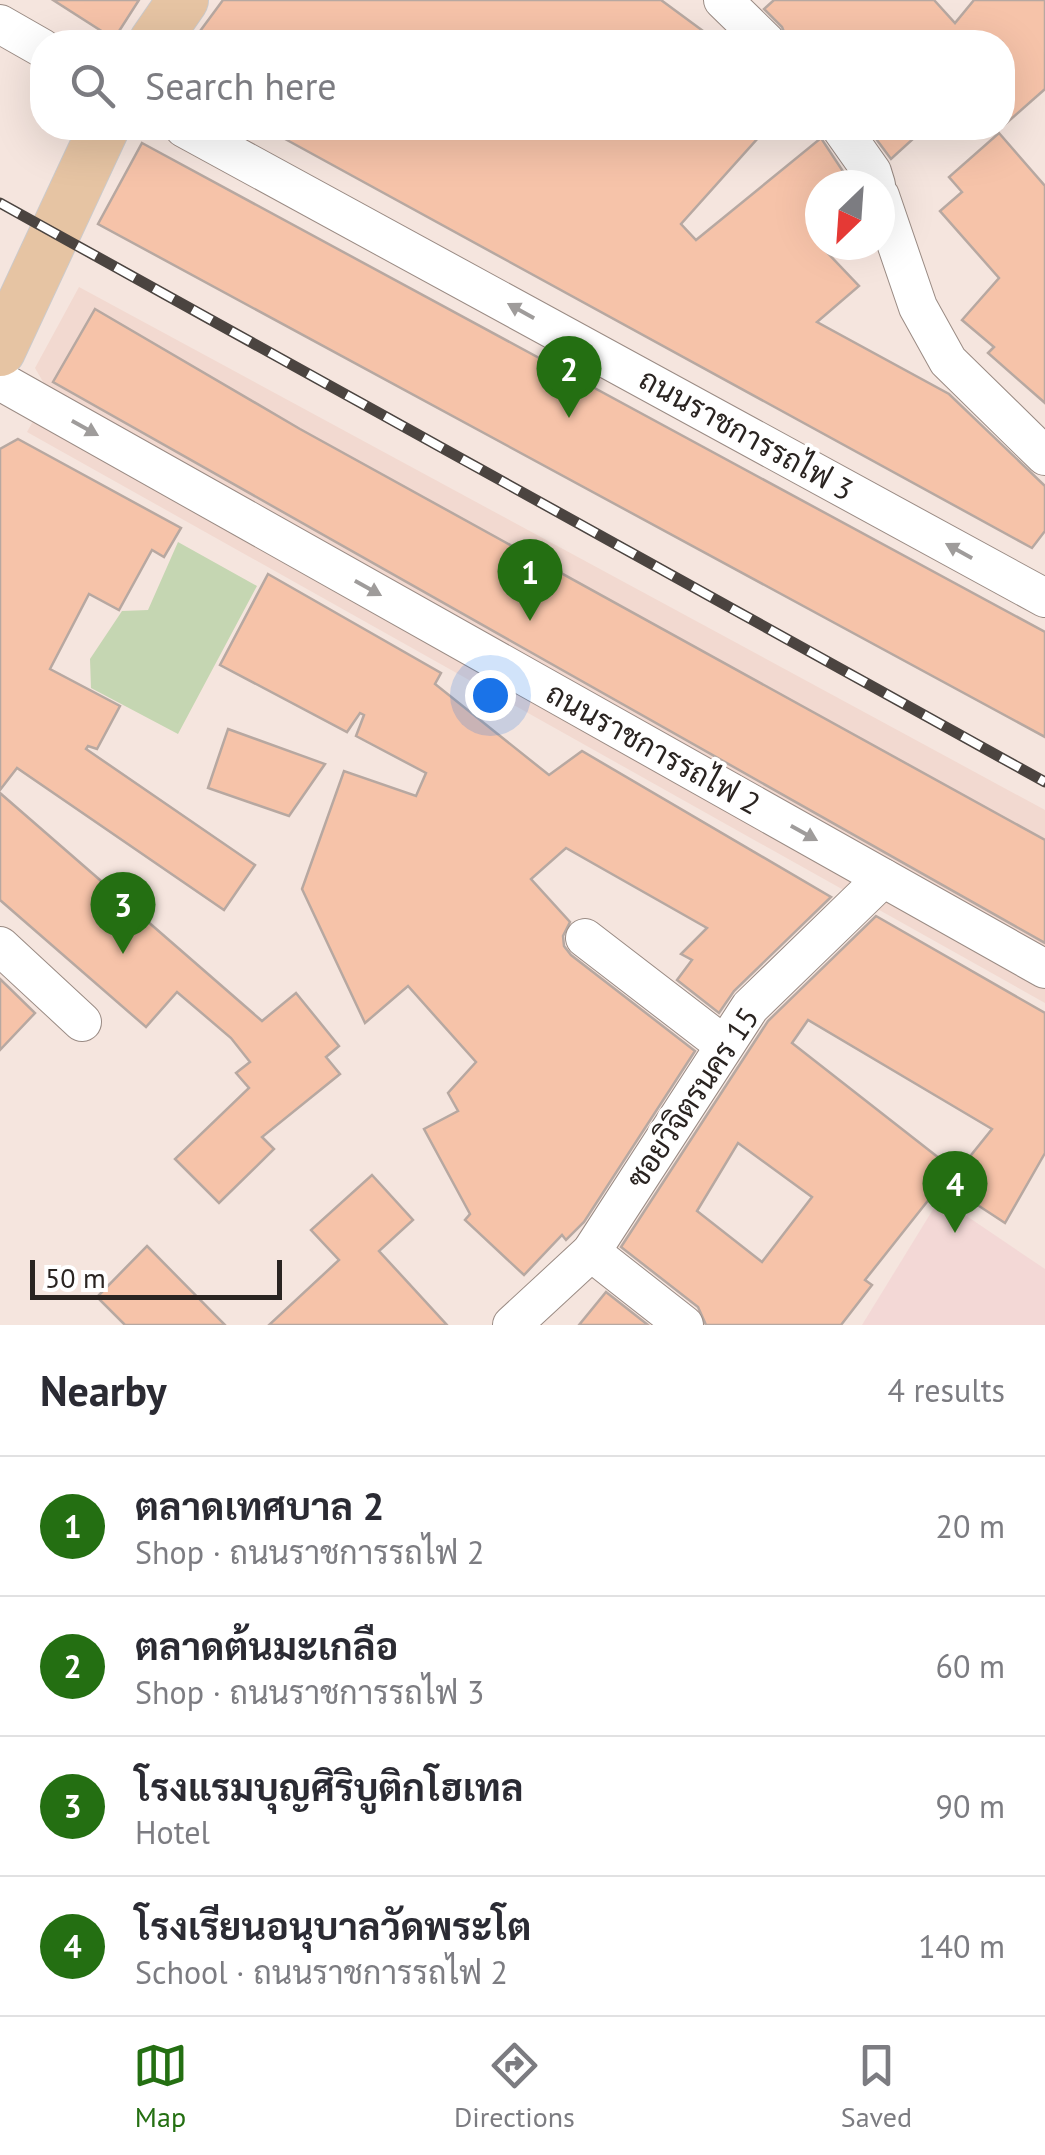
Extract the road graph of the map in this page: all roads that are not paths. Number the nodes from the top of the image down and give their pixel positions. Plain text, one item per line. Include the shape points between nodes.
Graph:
1 (183, 0) edge
2 (722, 0) edge
3 (0, 24) edge
4 (162, 30) edge
5 (753, 30) edge
6 (30, 41) edge
7 (98, 140) edge
8 (207, 140) edge
9 (850, 140) edge
10 (871, 170) edge
11 (895, 240) edge
12 (0, 351) edge
13 (0, 381) edge
14 (1045, 456) edge
15 (1039, 582) edge
16 (883, 878) junction
17 (585, 938) dead end
18 (0, 946) edge
19 (1045, 969) edge
20 (82, 1022) dead end
21 (724, 1045) junction
22 (592, 1252) junction
23 (512, 1325) edge
24 (684, 1325) edge

1 - 4 main road
2 - 5 street
3 - 6 street
7 - 12 main road
15 -> 8 street, ถนนราชการรถไฟ 3
9 - 10 street
11 - 14 street via 918,307 948,361
13 -> 16 street, ถนนราชการรถไฟ 2
16 - 19 street, ถนนราชการรถไฟ 2
16 - 21 street, ซอยวิจิตรนคร 15 via 750,1007
17 - 21 street
18 - 20 street
21 - 22 street, ซอยวิจิตรนคร 15
22 - 23 street, ซอยวิจิตรนคร 15
22 - 24 street

